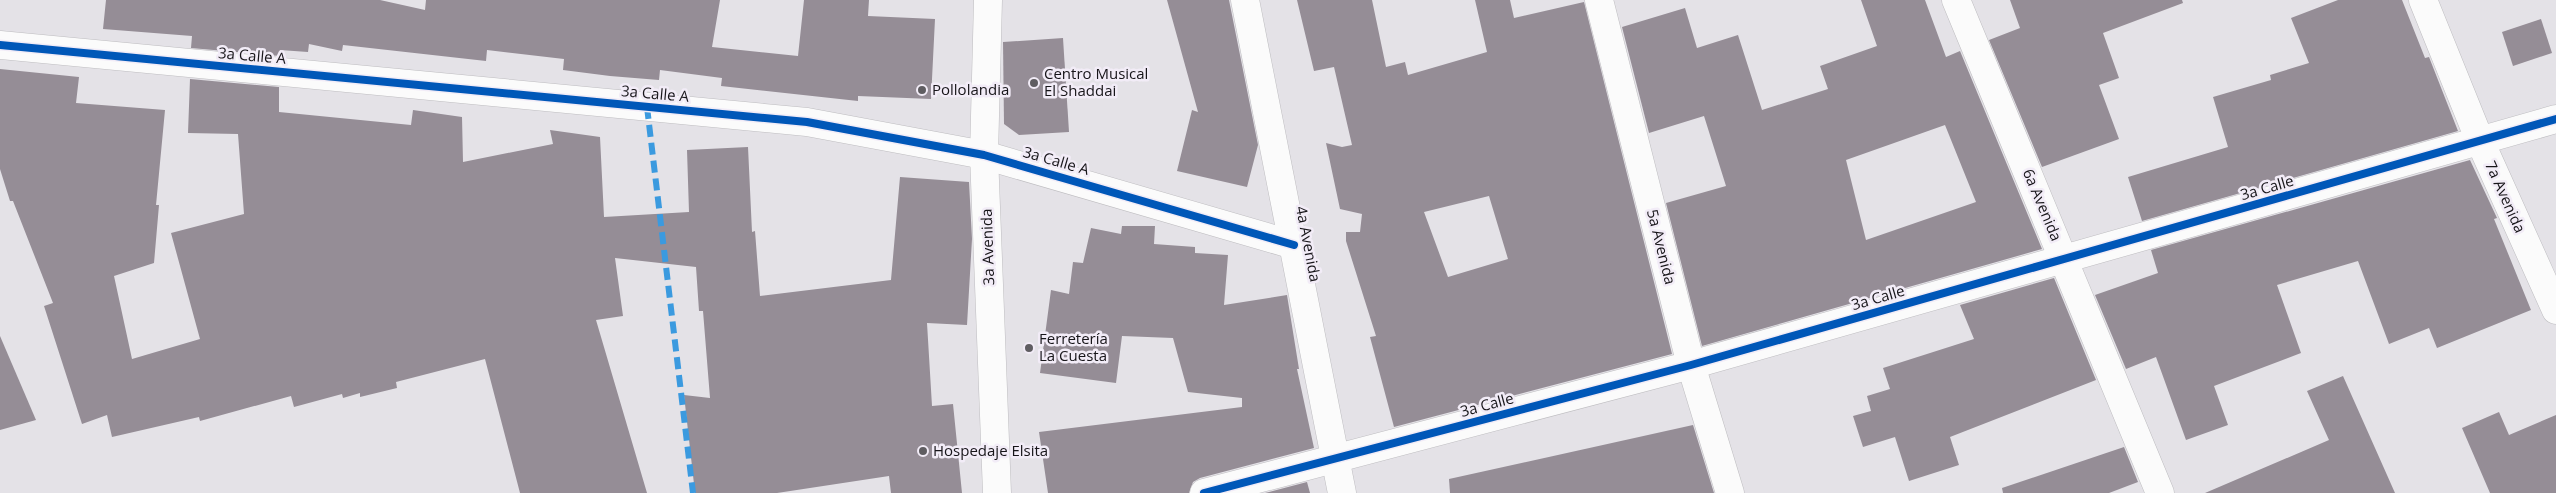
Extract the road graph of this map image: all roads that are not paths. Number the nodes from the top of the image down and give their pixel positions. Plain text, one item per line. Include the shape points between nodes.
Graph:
1 (988, 0) edge
2 (1245, 0) edge
3 (1599, 0) edge
4 (1956, 0) edge
5 (2423, 0) edge
6 (0, 45) edge
7 (2556, 119) edge
8 (2480, 141) junction
9 (984, 155) junction
10 (1294, 245) junction
11 (2065, 260) junction
12 (2556, 310) edge
13 (1691, 365) junction
14 (1336, 459) junction
15 (997, 493) edge
16 (1204, 493) edge
17 (1342, 493) edge
18 (1730, 493) edge
19 (2160, 493) edge

1 - 9 street, 3a Avenida
2 - 10 street, 4a Avenida
3 - 13 street, 5a Avenida
4 - 11 street, 6a Avenida
5 - 8 street, 7a Avenida
6 - 9 street, 3a Calle A via 807,122
7 - 8 street, 3a Calle
8 - 11 street, 3a Calle
8 - 12 street, 7a Avenida
9 - 10 street, 3a Calle A
9 - 15 street, 3a Avenida
10 - 14 street, 4a Avenida
11 - 13 street, 3a Calle
11 - 19 street, 6a Avenida
13 - 14 street, 3a Calle
13 - 18 street, 5a Avenida
14 - 16 street, 3a Calle
14 - 17 street, 4a Avenida

